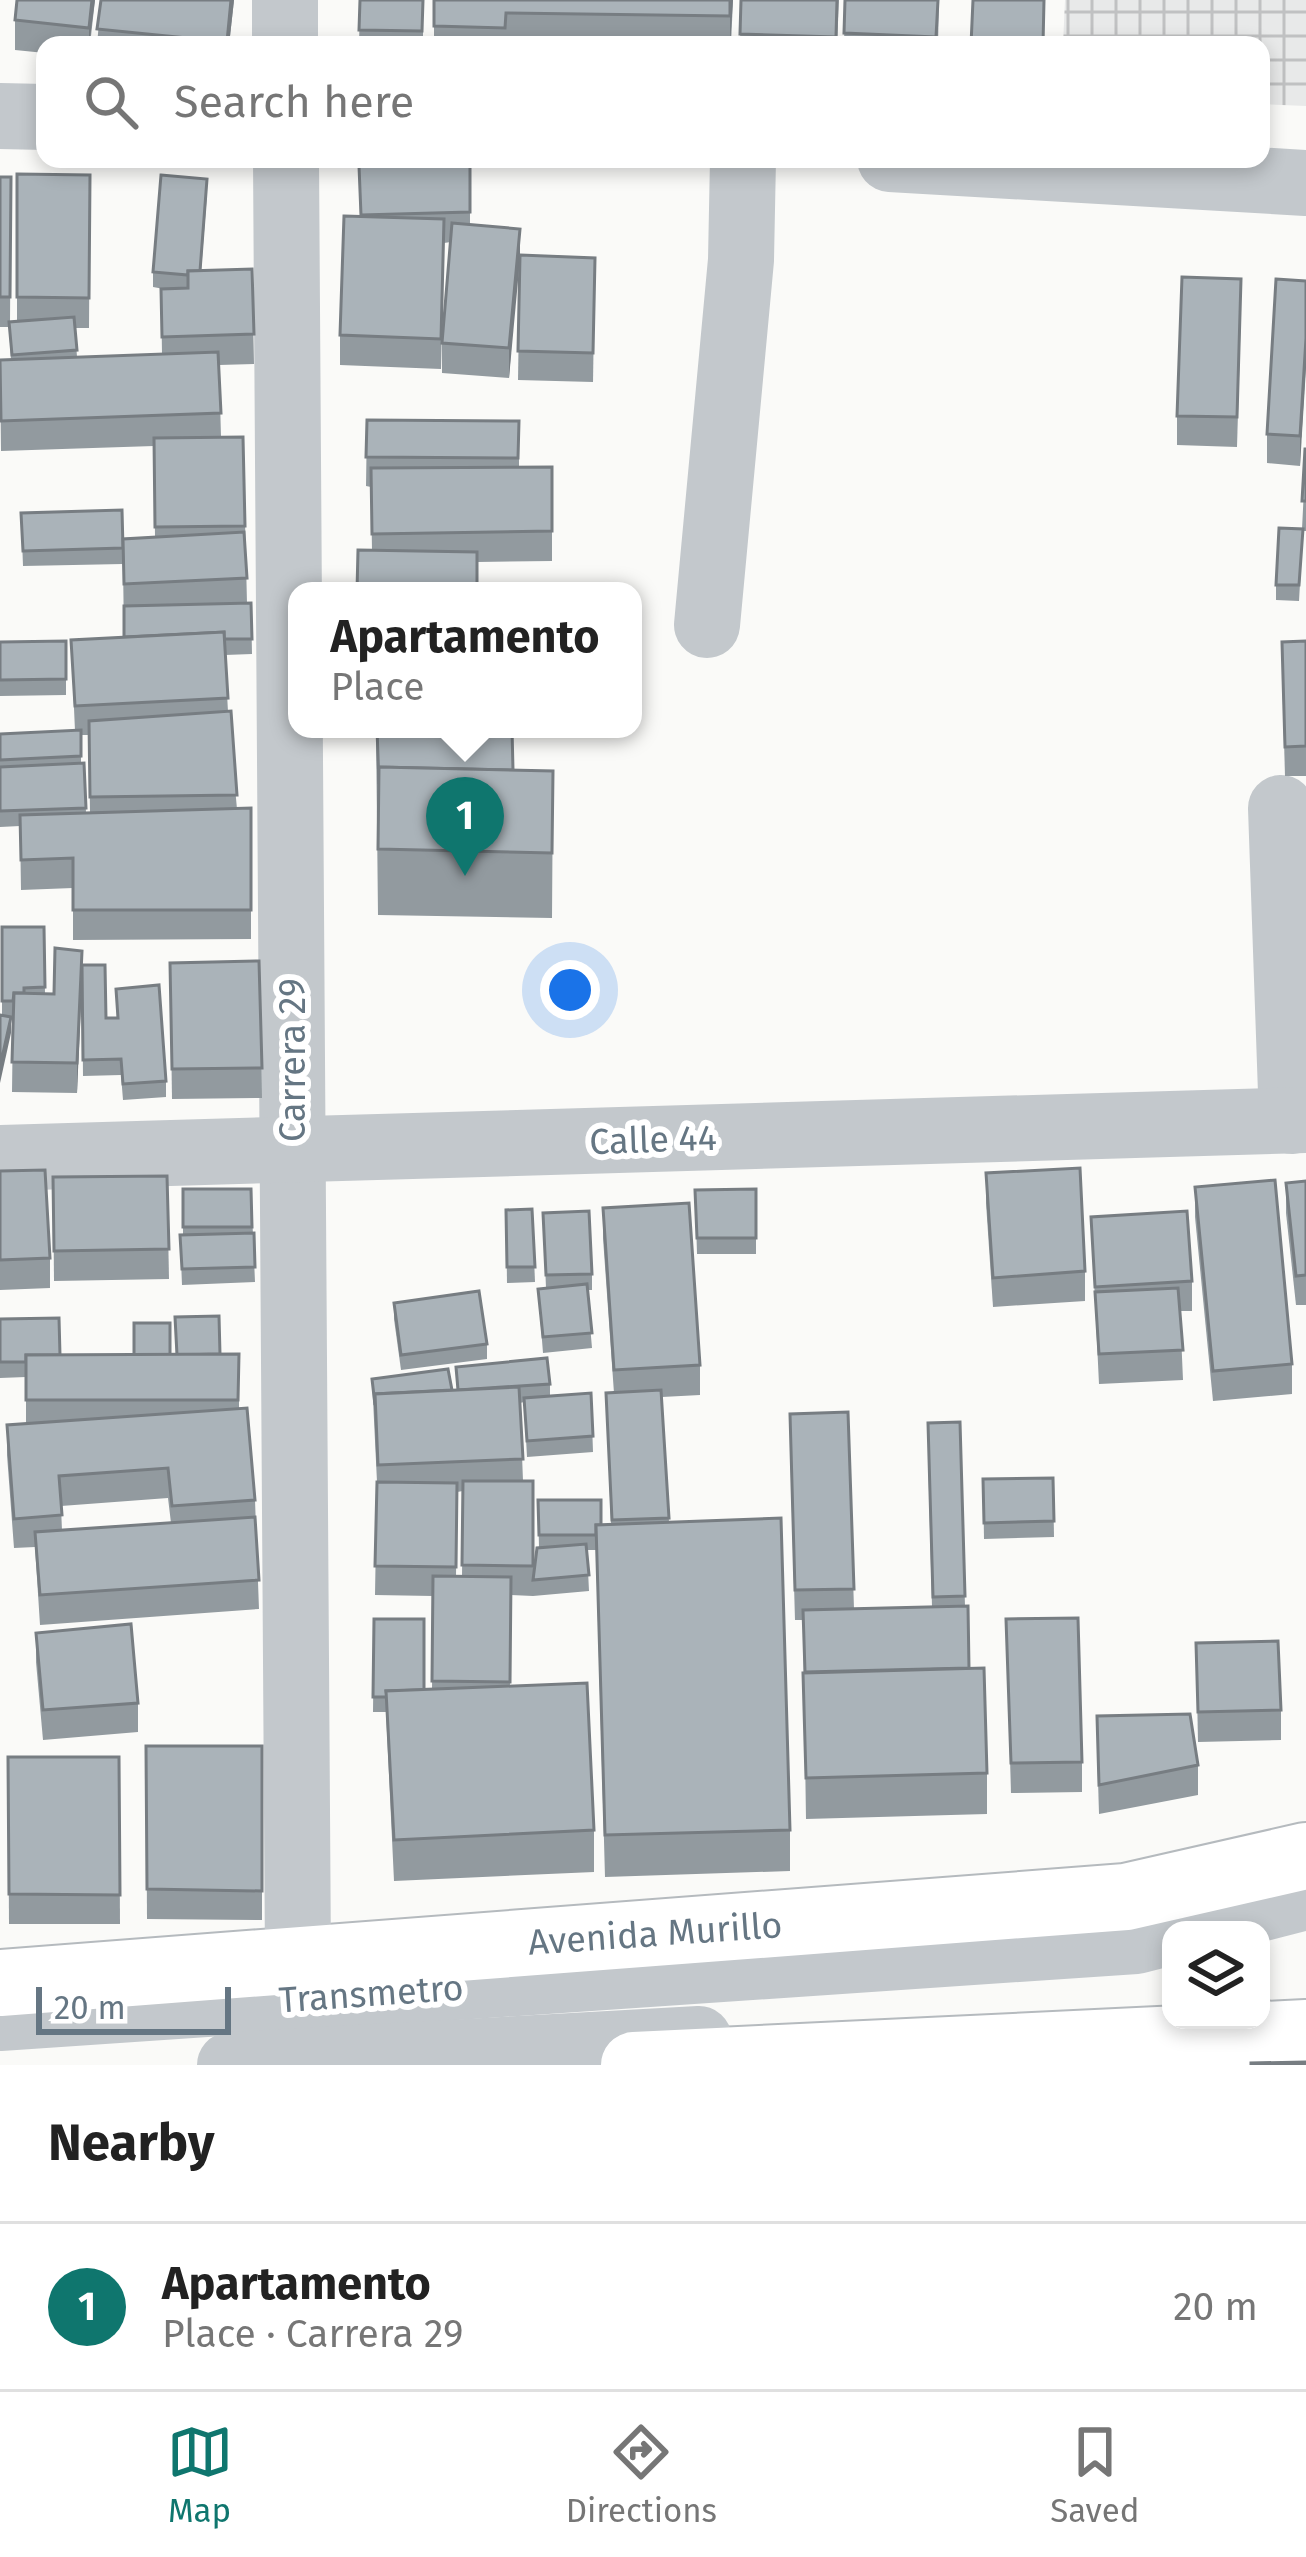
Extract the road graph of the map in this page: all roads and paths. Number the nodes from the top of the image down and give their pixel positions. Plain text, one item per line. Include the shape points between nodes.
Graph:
1 (285, 0) edge
2 (285, 36) edge
3 (0, 116) edge
4 (36, 117) edge
5 (286, 168) edge
6 (743, 168) edge
7 (1046, 168) edge
8 (1306, 183) edge
9 (289, 582) edge
10 (706, 625) dead end
11 (290, 738) edge
12 (1281, 808) dead end
13 (1299, 1120) edge
14 (293, 1149) junction
15 (0, 1157) edge
16 (1306, 1856) edge
17 (1306, 1898) edge
18 (1214, 1921) edge
19 (1162, 1934) edge
20 (298, 1961) junction
21 (0, 1983) edge
22 (1306, 2005) edge
23 (1270, 2009) edge
24 (1162, 2015) edge
25 (0, 2018) edge
26 (1306, 2032) edge
27 (230, 2065) edge
28 (634, 2065) edge

1 - 2 street
3 - 4 street
5 - 9 street, Carrera 29
6 - 10 street
7 - 8 street
11 - 14 street, Carrera 29
12 - 13 street
13 - 14 street, Calle 44
14 - 15 street, Calle 44
14 - 20 street, Carrera 29
16 - 20 main road, Avenida Murillo via 1126,1897
17 - 18 street, Transmetro
19 - 25 street, Transmetro
20 - 21 main road, Avenida Murillo
22 - 23 street
24 - 27 street, Transmetro
26 - 28 main road

